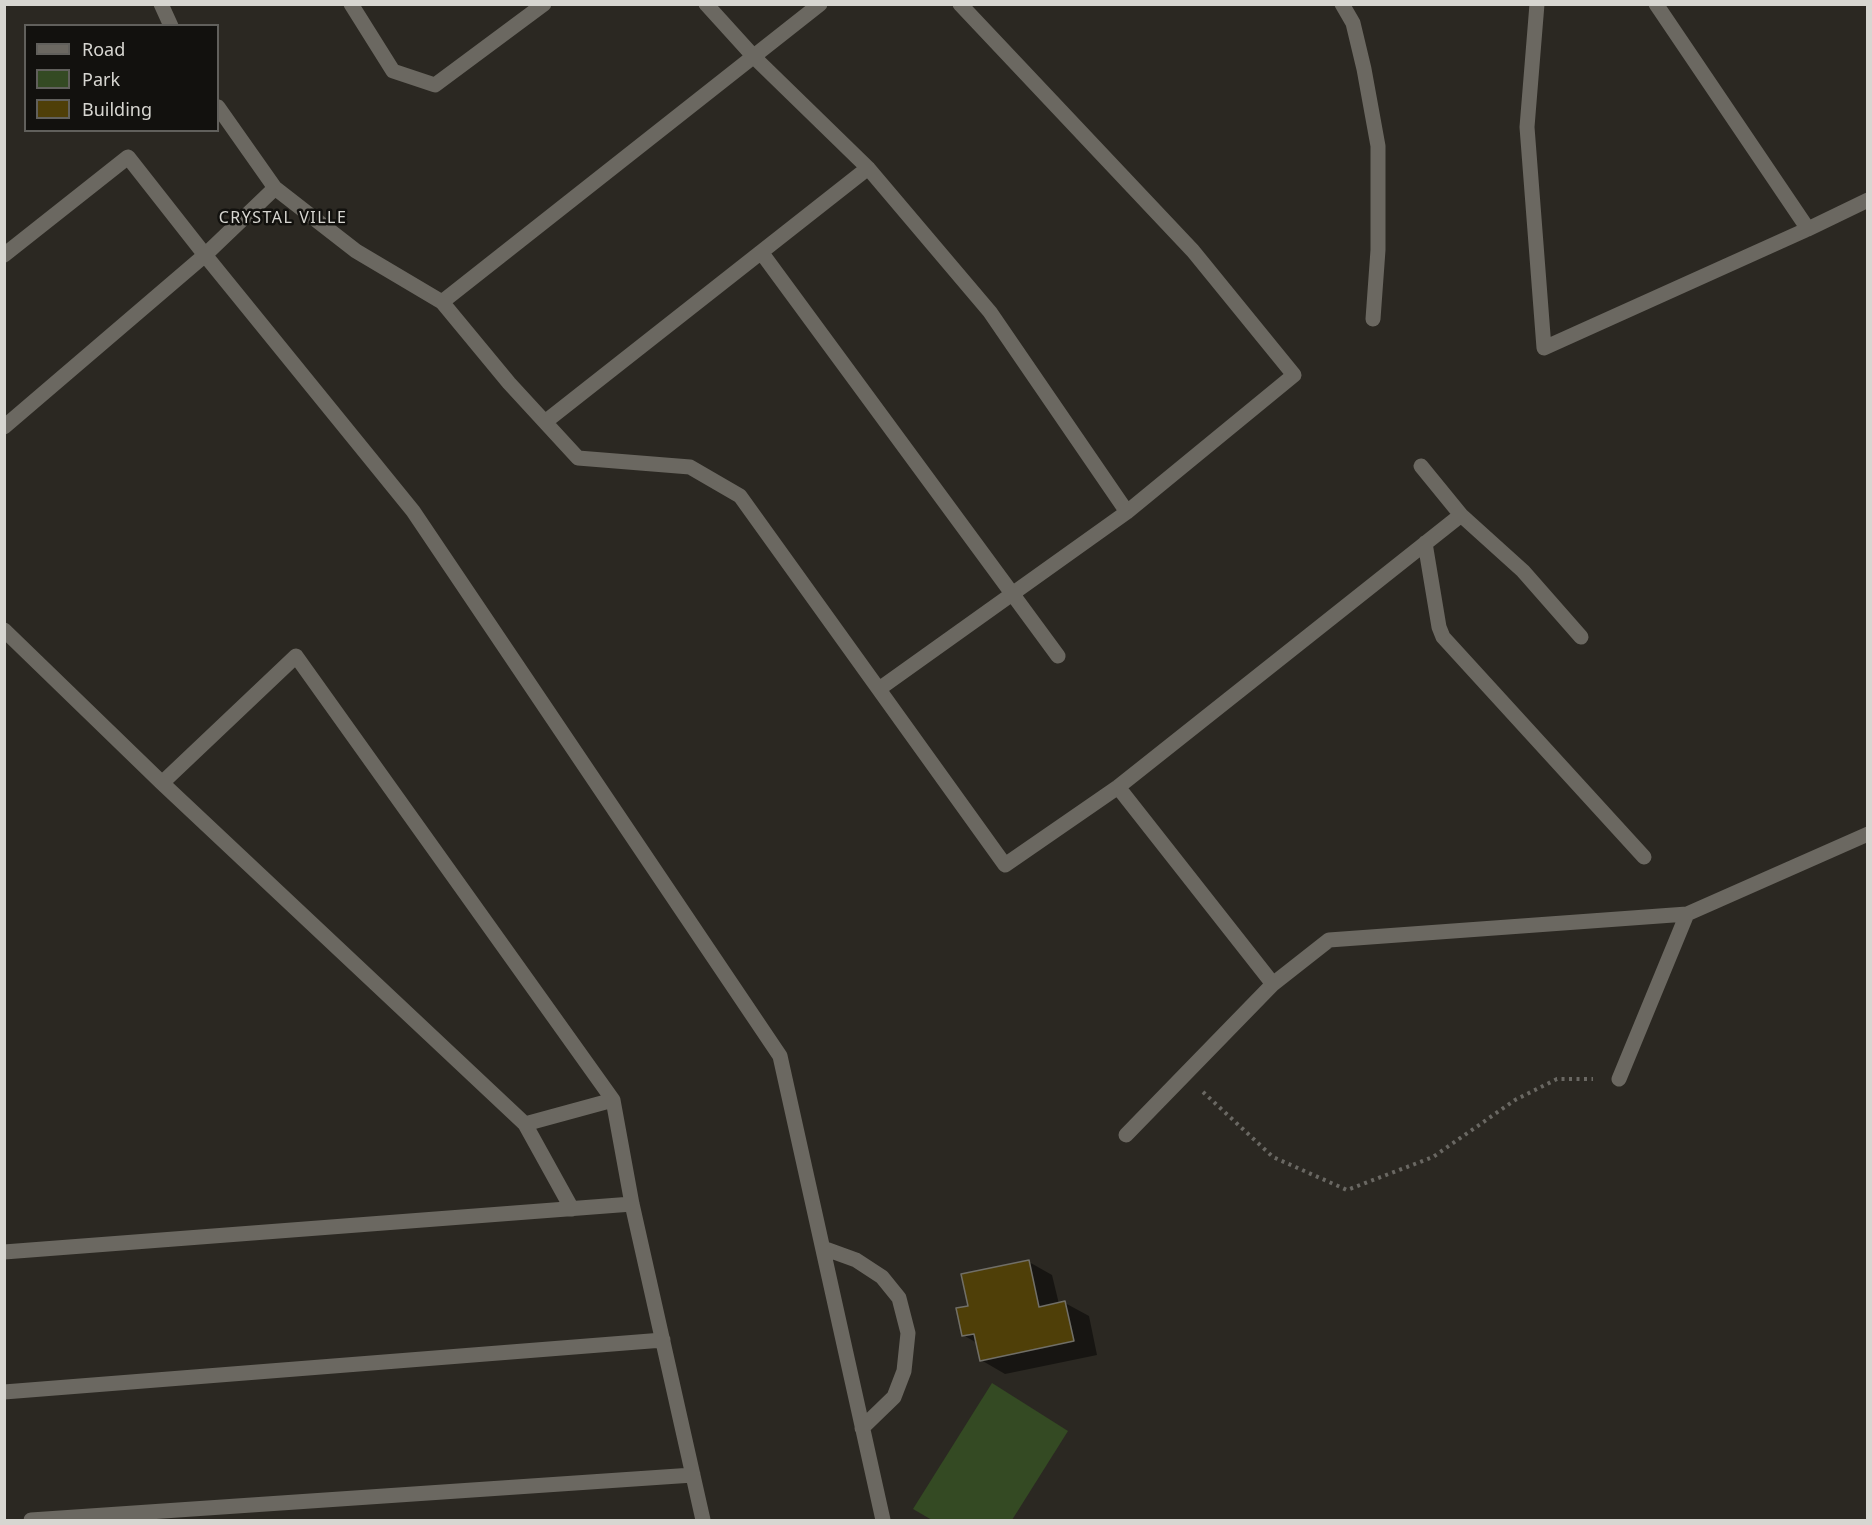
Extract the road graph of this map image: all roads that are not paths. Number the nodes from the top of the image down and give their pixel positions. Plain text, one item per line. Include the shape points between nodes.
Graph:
1 (161, 4) edge
2 (351, 4) edge
3 (544, 4) edge
4 (706, 4) edge
5 (820, 4) edge
6 (960, 4) edge
7 (1342, 4) edge
8 (1537, 4) edge
9 (1656, 4) edge
10 (170, 24) edge
11 (755, 58) junction
12 (219, 108) edge
13 (868, 168) junction
14 (275, 188) junction
15 (1868, 200) edge
16 (1808, 229) junction
17 (761, 252) junction
18 (4, 255) edge
19 (205, 255) junction
20 (442, 302) junction
21 (1373, 319) dead end
22 (545, 422) junction
23 (4, 427) edge
24 (1421, 466) dead end
25 (1126, 512) junction
26 (1461, 515) junction
27 (1425, 543) junction
28 (1012, 593) junction
29 (4, 630) edge
30 (1581, 637) dead end
31 (1058, 656) dead end
32 (879, 689) junction
33 (162, 783) junction
34 (1118, 787) junction
35 (1868, 834) edge
36 (1644, 857) dead end
37 (1687, 914) junction
38 (1273, 984) junction
39 (1619, 1079) road end
40 (613, 1101) junction
41 (525, 1124) junction
42 (1126, 1135) dead end
43 (632, 1204) junction
44 (572, 1209) junction
45 (823, 1248) junction
46 (4, 1252) edge
47 (663, 1340) junction
48 (4, 1392) edge
49 (862, 1428) junction
50 (693, 1475) junction
51 (31, 1521) edge
52 (703, 1521) edge
53 (883, 1521) edge

1 - 10 street
2 - 3 street via 393,71 435,85
4 - 11 street
5 - 11 street
6 - 25 street via 1192,251 1294,375
7 - 21 street via 1353,23 1377,146 1378,250
8 - 16 street via 1527,127 1544,348
9 - 16 street
11 - 13 street
11 - 20 street
12 - 14 street
13 - 17 street
13 - 25 street via 990,312
14 - 19 street
14 - 20 street via 356,251
15 - 16 street
17 - 22 street
17 - 28 street
18 - 19 street via 128,157
19 - 23 street
19 - 45 street via 413,511 780,1056
20 - 22 street
22 - 32 street via 578,458 690,467 740,496
24 - 26 street
25 - 28 street
26 - 27 street
26 - 30 street via 1523,572
27 - 34 street
27 - 36 street via 1443,637
28 - 31 street
28 - 32 street
29 - 33 street
32 - 34 street via 1005,865
33 - 40 street via 296,656
33 - 41 street
34 - 38 street
35 - 37 street
37 - 38 street via 1329,940
37 - 39 street
38 - 42 street
40 - 41 street
40 - 43 street
41 - 44 street
43 - 44 street
43 - 47 street
44 - 46 street
45 - 49 street
45 - 49 street via 856,1260 882,1277 899,1298 908,1333 904,1371 894,1397
47 - 48 street
47 - 50 street
49 - 53 street
50 - 51 street
50 - 52 street

